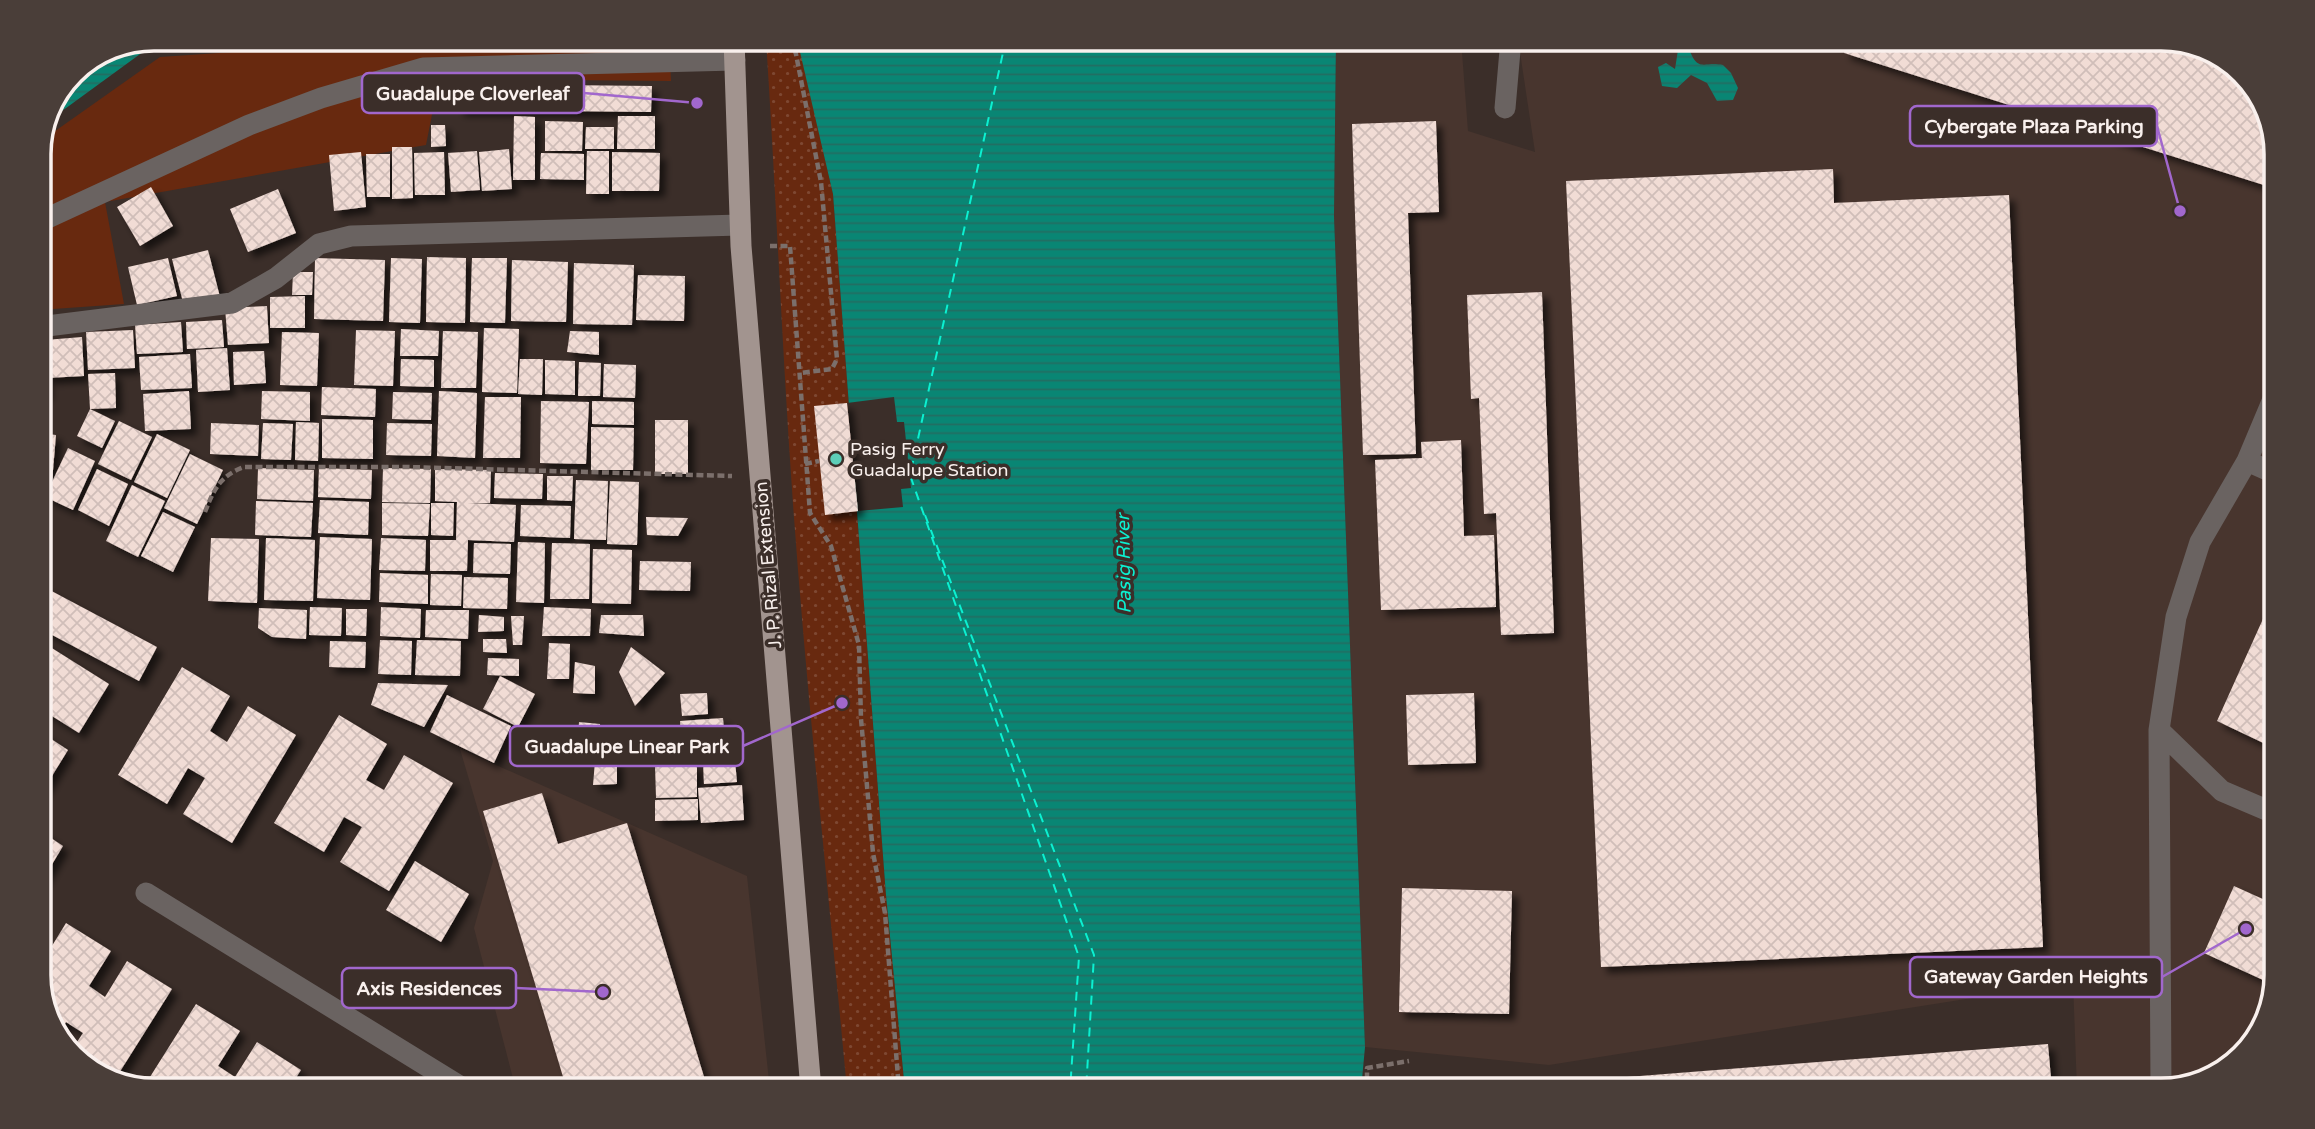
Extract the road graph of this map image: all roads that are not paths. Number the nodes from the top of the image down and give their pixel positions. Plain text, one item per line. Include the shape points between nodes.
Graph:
1 (735, 51) edge
2 (1510, 51) edge
3 (735, 60) junction
4 (1505, 108) dead end
5 (51, 216) edge
6 (740, 225) junction
7 (51, 326) edge
8 (2264, 421) edge
9 (2247, 461) junction
10 (2264, 469) edge
11 (2159, 730) junction
12 (2264, 809) edge
13 (146, 893) dead end
14 (447, 1078) edge
15 (810, 1078) edge
16 (2161, 1078) edge

1 - 3 main road, J. P. Rizal Extension
2 - 4 street
3 - 5 street via 423,68 249,125
3 - 6 main road, J. P. Rizal Extension
6 - 7 street via 352,236 319,244 276,278 232,303
6 - 15 main road, J. P. Rizal Extension
8 - 9 street
9 - 10 street
9 - 11 street via 2200,542 2180,604
11 - 12 street via 2222,791
11 - 16 street
13 - 14 street

